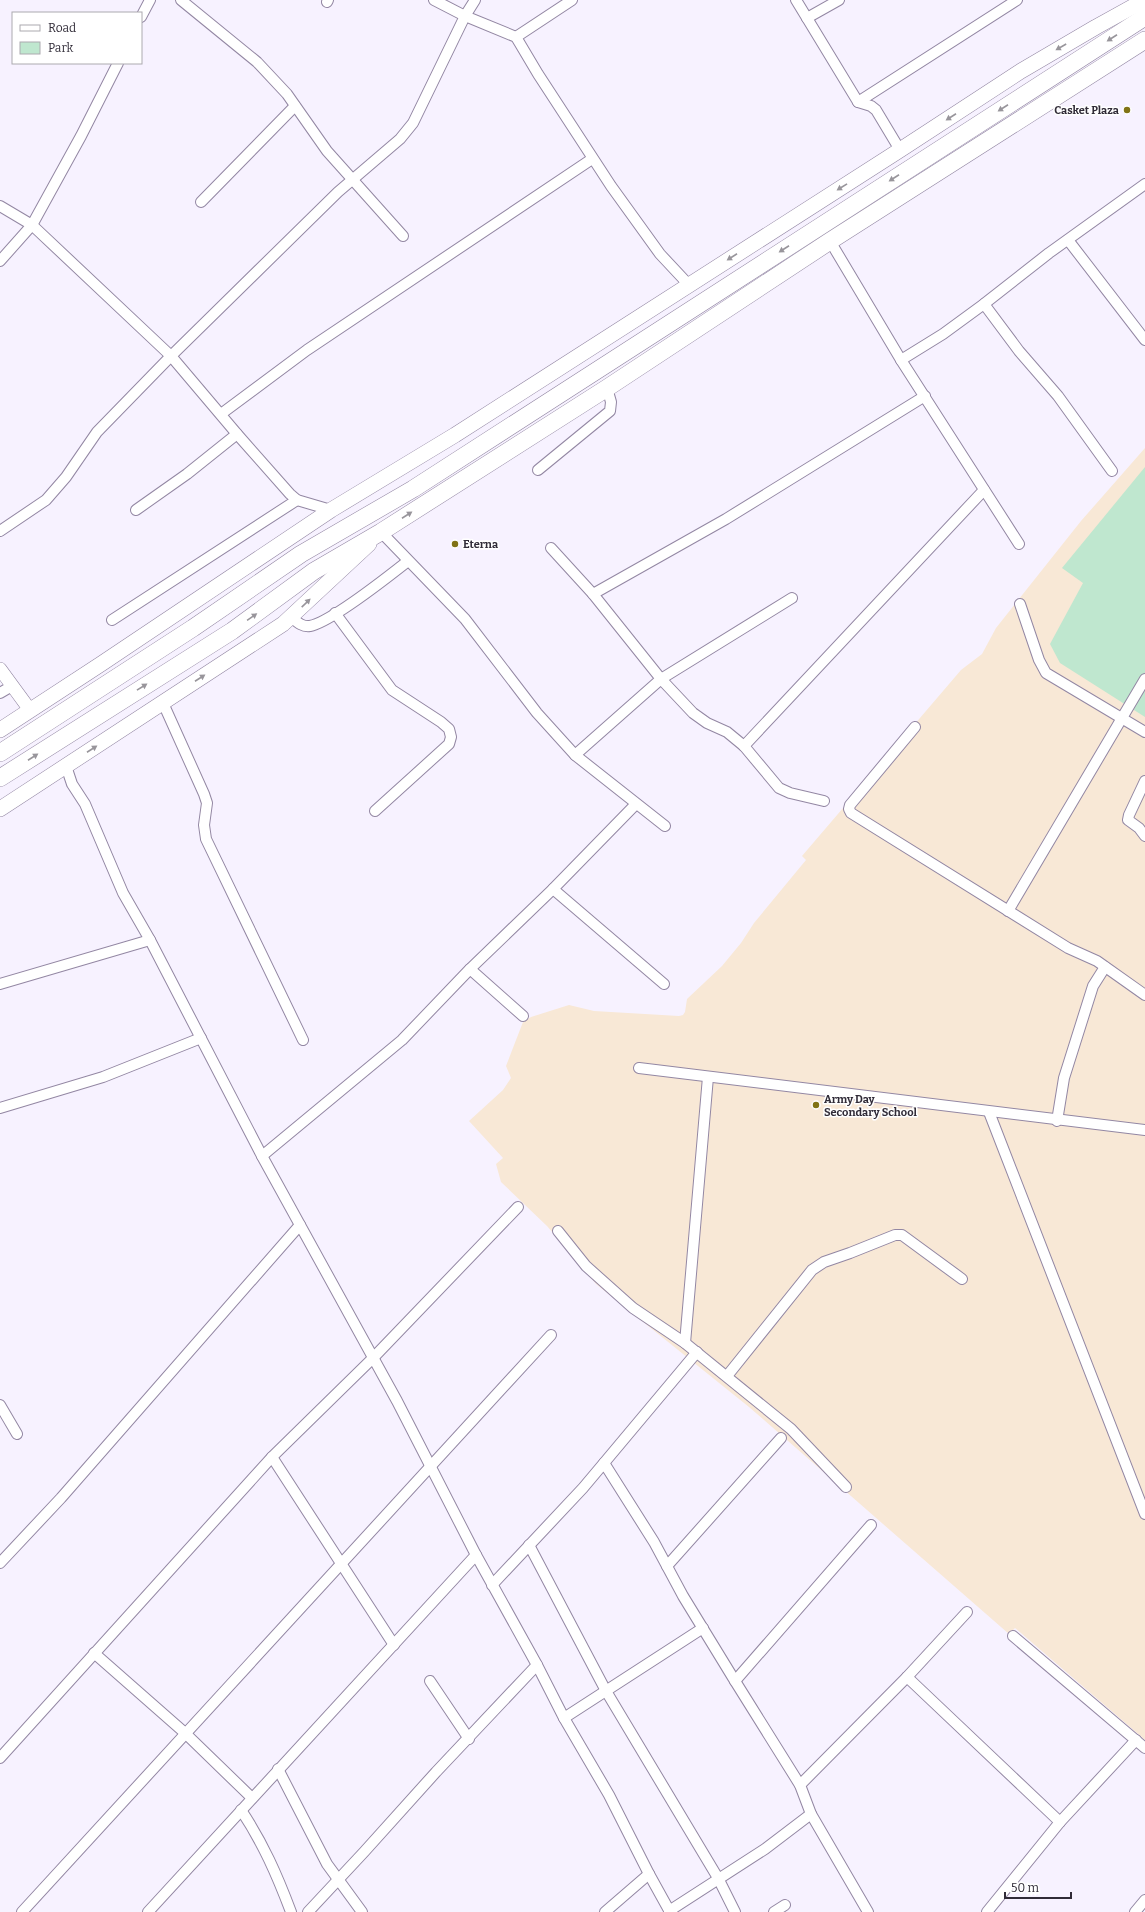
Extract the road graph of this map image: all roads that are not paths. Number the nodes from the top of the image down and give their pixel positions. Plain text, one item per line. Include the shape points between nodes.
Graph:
1 (150, 0) edge
2 (181, 0) edge
3 (434, 0) edge
4 (475, 0) edge
5 (572, 0) edge
6 (796, 0) edge
7 (839, 0) edge
8 (1017, 0) edge
9 (1145, 3) edge
10 (142, 15) edge
11 (465, 16) junction
12 (1145, 16) edge
13 (806, 18) junction
14 (516, 37) junction
15 (1145, 40) edge
16 (117, 64) edge
17 (858, 102) junction
18 (295, 106) junction
19 (900, 150) junction
20 (592, 159) junction
21 (352, 180) junction
22 (1145, 184) edge
23 (201, 202) dead end
24 (0, 206) edge
25 (32, 225) junction
26 (403, 236) dead end
27 (1068, 240) junction
28 (830, 241) junction
29 (0, 261) edge
30 (689, 285) junction
31 (984, 304) junction
32 (1145, 340) edge
33 (171, 356) junction
34 (901, 360) junction
35 (606, 388) junction
36 (925, 396) junction
37 (222, 414) junction
38 (237, 434) junction
39 (538, 470) dead end
40 (1112, 471) dead end
41 (984, 490) junction
42 (297, 500) junction
43 (136, 510) dead end
44 (331, 510) junction
45 (0, 531) edge
46 (381, 532) junction
47 (1019, 544) dead end
48 (551, 548) dead end
49 (408, 561) junction
50 (593, 594) junction
51 (792, 598) dead end
52 (1020, 604) dead end
53 (335, 613) junction
54 (291, 617) junction
55 (112, 620) dead end
56 (0, 669) edge
57 (661, 679) junction
58 (1145, 679) edge
59 (12, 686) junction
60 (0, 693) edge
61 (163, 703) junction
62 (30, 710) junction
63 (1122, 718) junction
64 (915, 727) dead end
65 (0, 730) edge
66 (1145, 732) edge
67 (744, 746) junction
68 (0, 752) edge
69 (575, 755) junction
70 (66, 766) junction
71 (0, 778) edge
72 (1145, 781) edge
73 (824, 801) dead end
74 (636, 804) junction
75 (0, 809) edge
76 (375, 811) dead end
77 (665, 826) dead end
78 (1145, 836) edge
79 (553, 889) junction
80 (1008, 911) junction
81 (150, 940) junction
82 (1105, 967) junction
83 (470, 969) junction
84 (0, 984) edge
85 (664, 984) dead end
86 (1145, 995) edge
87 (523, 1016) dead end
88 (201, 1038) junction
89 (303, 1040) dead end
90 (639, 1068) dead end
91 (708, 1077) junction
92 (0, 1108) edge
93 (989, 1112) junction
94 (1057, 1121) junction
95 (1145, 1130) edge
96 (262, 1156) junction
97 (518, 1207) dead end
98 (300, 1225) junction
99 (558, 1231) dead end
100 (962, 1278) dead end
101 (551, 1335) dead end
102 (685, 1343) junction
103 (697, 1352) junction
104 (373, 1358) junction
105 (727, 1376) junction
106 (0, 1405) edge
107 (17, 1434) dead end
108 (781, 1438) dead end
109 (272, 1458) junction
110 (604, 1463) junction
111 (430, 1467) junction
112 (846, 1487) dead end
113 (1145, 1514) edge
114 (871, 1525) dead end
115 (529, 1545) junction
116 (476, 1555) junction
117 (0, 1563) edge
118 (340, 1564) junction
119 (667, 1566) junction
120 (492, 1585) junction
121 (966, 1612) dead end
122 (703, 1628) junction
123 (1013, 1636) dead end
124 (394, 1644) junction
125 (94, 1653) junction
126 (537, 1665) junction
127 (907, 1677) junction
128 (430, 1681) dead end
129 (735, 1681) junction
130 (606, 1691) junction
131 (564, 1718) junction
132 (185, 1733) junction
133 (469, 1739) junction
134 (1136, 1740) junction
135 (1145, 1748) edge
136 (0, 1758) edge
137 (278, 1769) junction
138 (800, 1785) junction
139 (252, 1798) junction
140 (241, 1810) junction
141 (812, 1814) junction
142 (1060, 1822) junction
143 (649, 1874) junction
144 (718, 1878) junction
145 (338, 1879) junction
146 (1145, 1900) edge
147 (785, 1905) dead end
148 (863, 1910) edge
149 (22, 1912) edge
150 (148, 1912) edge
151 (291, 1912) edge
152 (308, 1912) edge
153 (362, 1912) edge
154 (605, 1912) edge
155 (670, 1912) edge
156 (735, 1912) edge
157 (774, 1912) edge
158 (987, 1912) edge
159 (1135, 1912) edge

1 - 10 street
2 - 18 street via 257,62
3 - 11 street
4 - 11 street
5 - 14 street
6 - 13 street
7 - 13 street
8 - 17 street
9 -> 19 main road via 1134,6 1021,71
11 - 14 street
11 - 21 street via 413,123 400,139
12 -> 68 highway via 413,489 301,554 193,628
13 - 17 street
14 - 20 street
15 - 28 highway
16 - 25 street
17 - 19 street via 876,110
18 - 21 street via 327,151
18 - 23 street
19 -> 30 main road
20 - 30 street via 660,254
20 - 37 street via 307,350
21 - 26 street
21 - 33 street
22 - 27 street
24 - 25 street
25 - 29 street
25 - 33 street
27 - 31 street
27 - 32 street
28 - 34 street
28 - 35 highway
30 - 44 main road via 455,435
31 - 34 street
31 - 40 street via 1019,351 1058,396
33 - 37 street
33 - 45 street via 97,432 66,477 46,500
34 - 36 street
35 - 39 street via 611,402 610,411
46 -> 35 highway
36 - 41 street
36 - 50 street via 726,519
37 - 38 street
38 - 42 street
38 - 43 street
41 - 47 street
41 - 67 street
42 - 44 street
42 - 55 street
44 - 62 main road
46 - 49 street
54 -> 46 main road
71 -> 46 highway via 232,630 314,571
48 - 50 street
49 - 53 street
49 - 69 street via 465,619 537,713
50 - 57 street
51 - 57 street
52 - 63 street via 1046,673
53 - 54 street via 310,626 302,626
53 - 76 street via 392,690 441,722 449,729 451,737 449,744
61 -> 54 main road
56 - 59 street
57 - 67 street via 692,713 727,732
57 - 69 street
58 - 63 street
59 - 60 street
59 - 62 street
70 -> 61 main road
61 - 89 street via 206,798 206,839
62 - 65 main road
63 - 66 street
63 - 80 street
64 - 80 street via 850,805 849,810
67 - 73 street via 779,788
69 - 74 street
70 - 75 main road
70 - 81 street via 123,892
72 - 78 street via 1128,820
74 - 77 street
74 - 79 street
79 - 83 street
79 - 85 street
80 - 82 street via 1068,948
81 - 84 street
81 - 88 street
82 - 86 street
82 - 94 street via 1092,986 1064,1078
83 - 87 street
83 - 96 street via 402,1040
88 - 92 street via 103,1077
88 - 96 street
90 - 91 street
91 - 93 street
91 - 102 street
93 - 94 street
93 - 113 street
94 - 95 street
96 - 98 street
97 - 104 street
98 - 104 street
98 - 117 street via 61,1498
99 - 102 street via 586,1266 633,1308
100 - 105 street via 902,1235 895,1235 824,1262 812,1270
101 - 111 street
102 - 103 street
103 - 105 street
103 - 110 street
104 - 109 street
104 - 111 street
105 - 112 street via 791,1429
106 - 107 street
108 - 119 street
109 - 118 street
109 - 125 street
110 - 115 street
110 - 119 street
111 - 116 street
111 - 118 street
114 - 129 street
115 - 120 street
115 - 130 street
116 - 120 street
116 - 124 street
118 - 124 street
118 - 132 street
119 - 122 street
120 - 126 street
121 - 127 street
122 - 129 street
122 - 130 street
123 - 134 street
124 - 137 street
125 - 132 street
125 - 136 street
126 - 131 street
126 - 133 street
127 - 138 street
127 - 142 street
128 - 133 street
129 - 138 street
130 - 131 street
130 - 144 street
131 - 143 street via 609,1795
132 - 139 street
132 - 149 street
133 - 145 street
134 - 135 street
134 - 142 street
137 - 139 street
137 - 145 street via 327,1864
138 - 141 street
139 - 140 street
140 - 150 street
140 - 151 street via 273,1865
141 - 144 street via 765,1849
141 - 148 street
142 - 158 street
143 - 154 street
143 - 155 street
144 - 155 street
144 - 156 street
145 - 152 street
145 - 153 street
146 - 159 street
147 - 157 street

